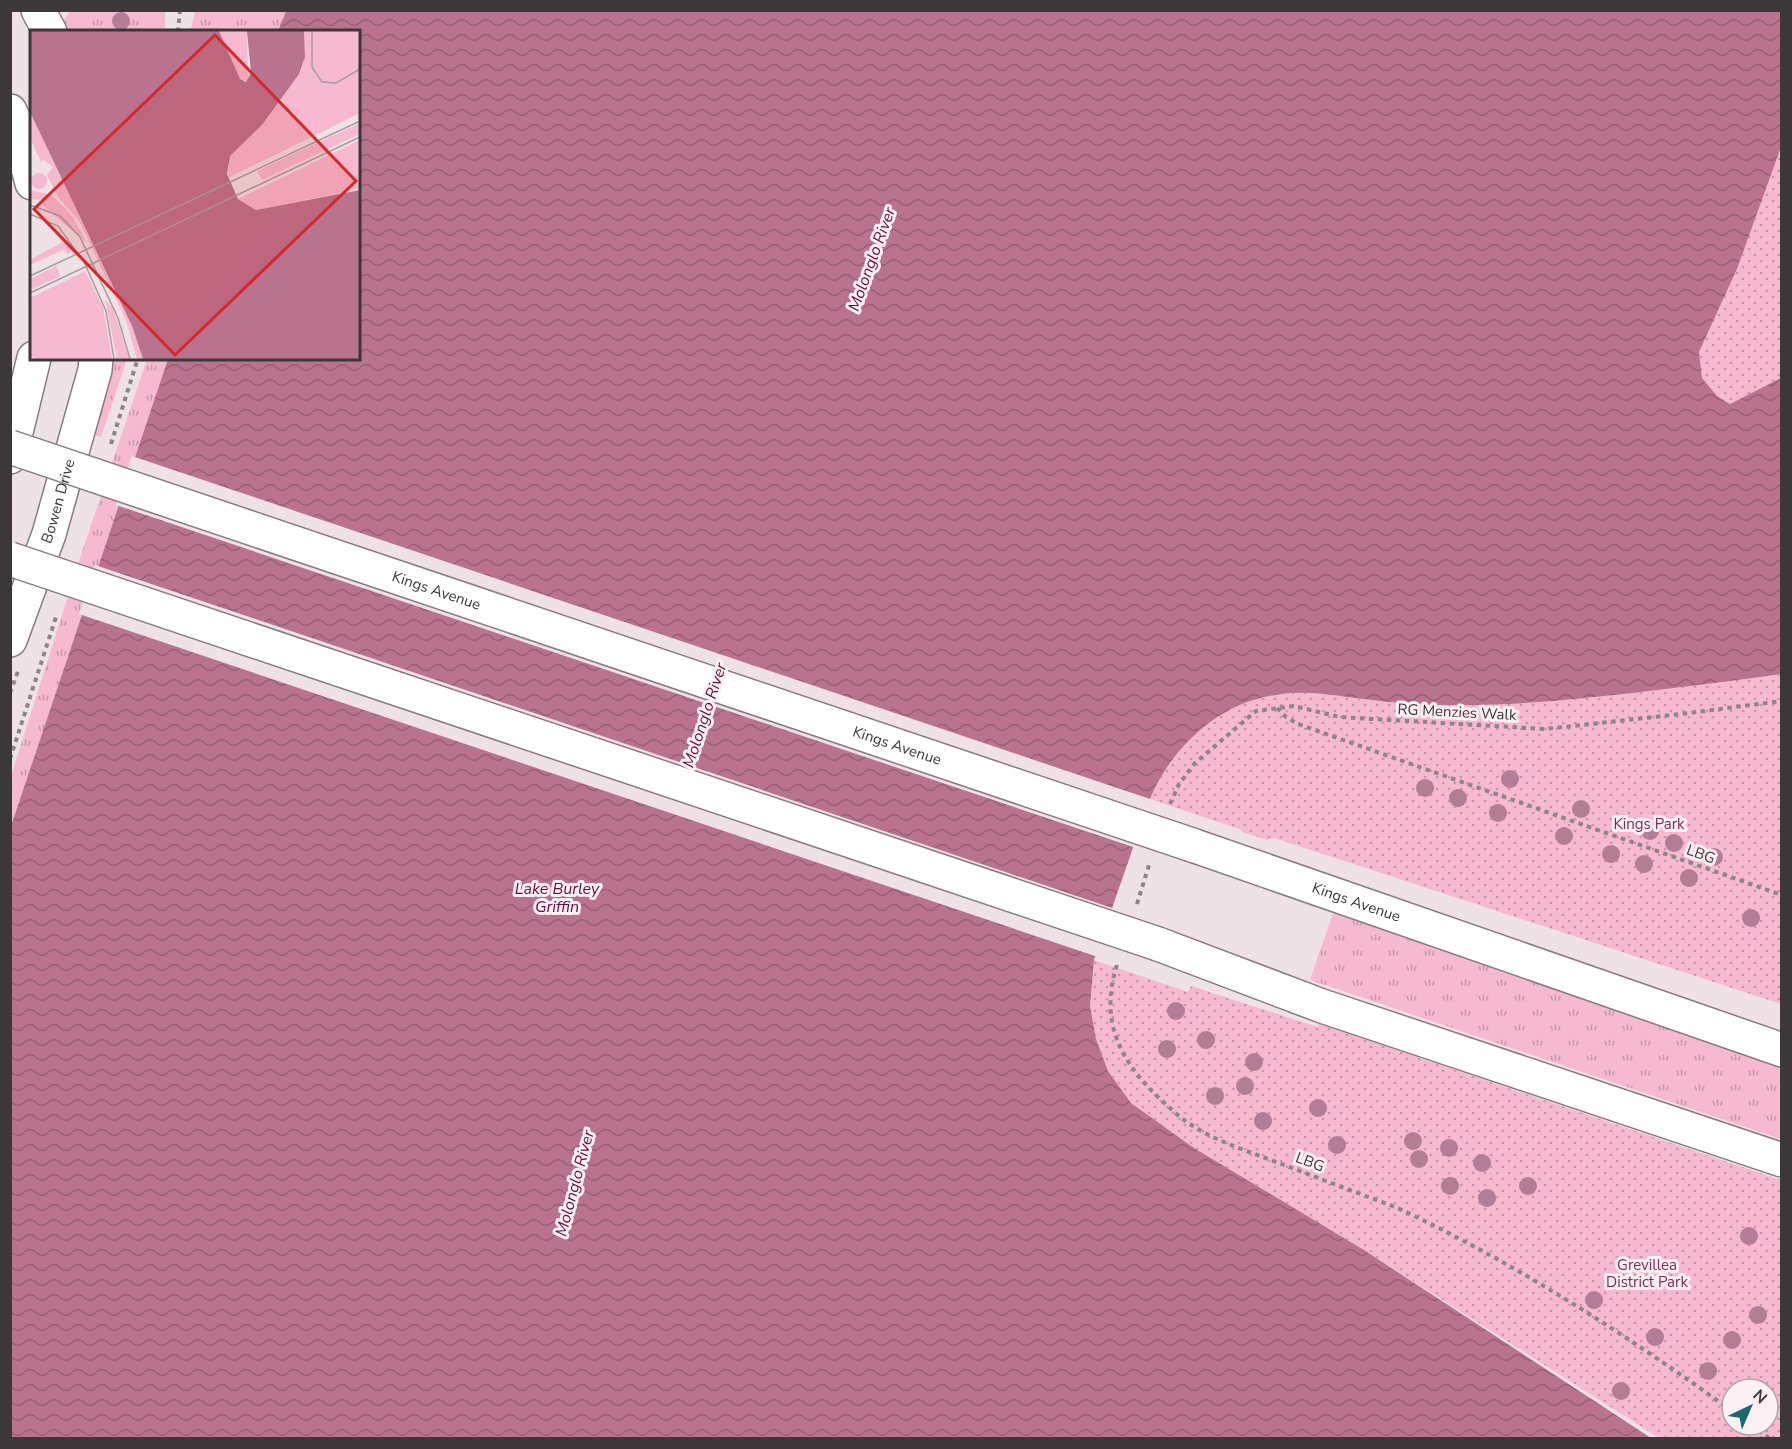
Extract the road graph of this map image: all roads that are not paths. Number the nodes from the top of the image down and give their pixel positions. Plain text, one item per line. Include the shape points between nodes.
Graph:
1 (38, 10) edge
2 (49, 30) edge
3 (10, 111) edge
4 (30, 176) edge
5 (34, 360) edge
6 (96, 360) edge
7 (10, 447) edge
8 (10, 457) edge
9 (10, 559) edge
10 (10, 640) edge
11 (1782, 1050) edge
12 (1782, 1160) edge

1 - 2 main road
3 - 4 main road
5 - 8 main road
6 - 10 main road, Bowen Drive via 49,534
7 - 11 main road, Kings Avenue, bridge via 1192,845
9 - 12 main road, bridge via 1158,944 1322,1006

